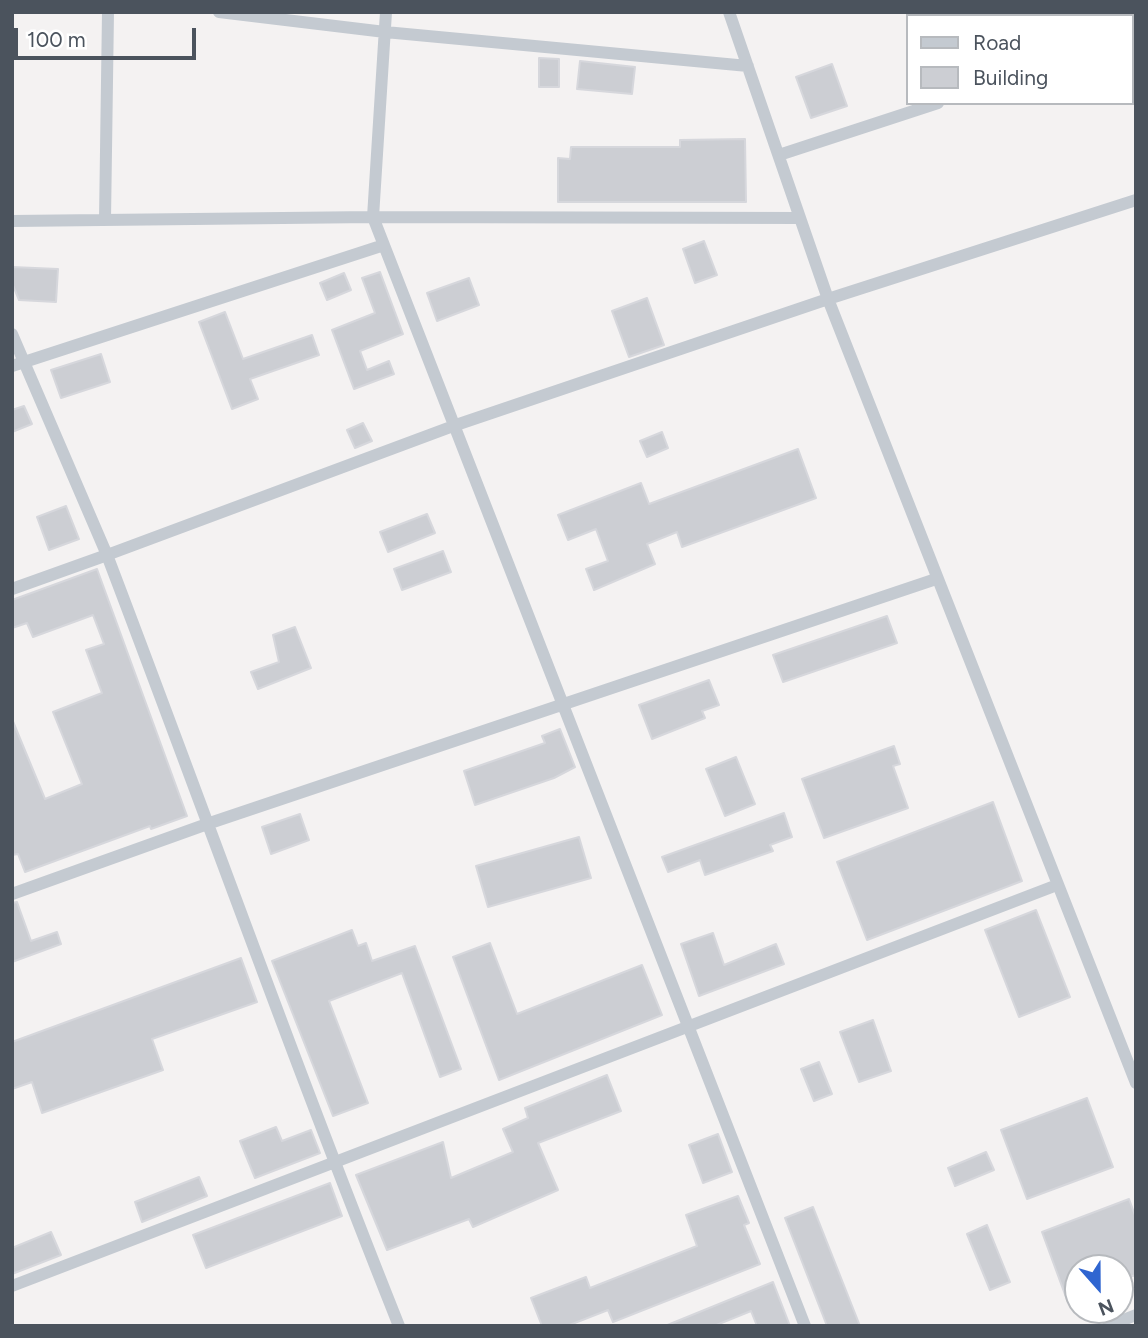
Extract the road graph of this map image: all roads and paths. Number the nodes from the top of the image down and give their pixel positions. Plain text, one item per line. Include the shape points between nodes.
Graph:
1 (108, 12) edge
2 (219, 12) edge
3 (386, 12) edge
4 (729, 12) edge
5 (384, 32) junction
6 (748, 66) junction
7 (932, 105) edge
8 (779, 155) junction
9 (1136, 200) edge
10 (373, 217) junction
11 (800, 218) junction
12 (105, 220) junction
13 (12, 221) edge
14 (384, 245) junction
15 (828, 299) junction
16 (12, 334) edge
17 (18, 364) edge
18 (456, 425) junction
19 (107, 555) junction
20 (936, 579) junction
21 (12, 589) edge
22 (564, 703) junction
23 (210, 823) junction
24 (1057, 885) junction
25 (12, 894) edge
26 (687, 1027) junction
27 (1136, 1083) edge
28 (334, 1163) junction
29 (12, 1286) edge
30 (1136, 1315) edge
31 (399, 1326) edge
32 (805, 1326) edge
33 (1108, 1326) edge

1 - 12 street
2 - 5 street
3 - 5 street
4 - 6 street
5 - 6 street
5 - 10 street
6 - 8 street
7 - 8 street
8 - 11 street
9 - 15 street
10 - 11 street
10 - 12 street
10 - 14 street
11 - 15 street
12 - 13 street
14 - 17 street
14 - 18 street
15 - 18 street
15 - 20 street
16 - 17 street
17 - 19 street
18 - 19 street
18 - 22 street
19 - 21 street
19 - 23 street
20 - 22 street
20 - 24 street
22 - 23 street
22 - 26 street
23 - 25 street
23 - 28 street
24 - 26 street
24 - 27 street
26 - 28 street
26 - 32 street
28 - 29 street
28 - 31 street
30 - 33 street

